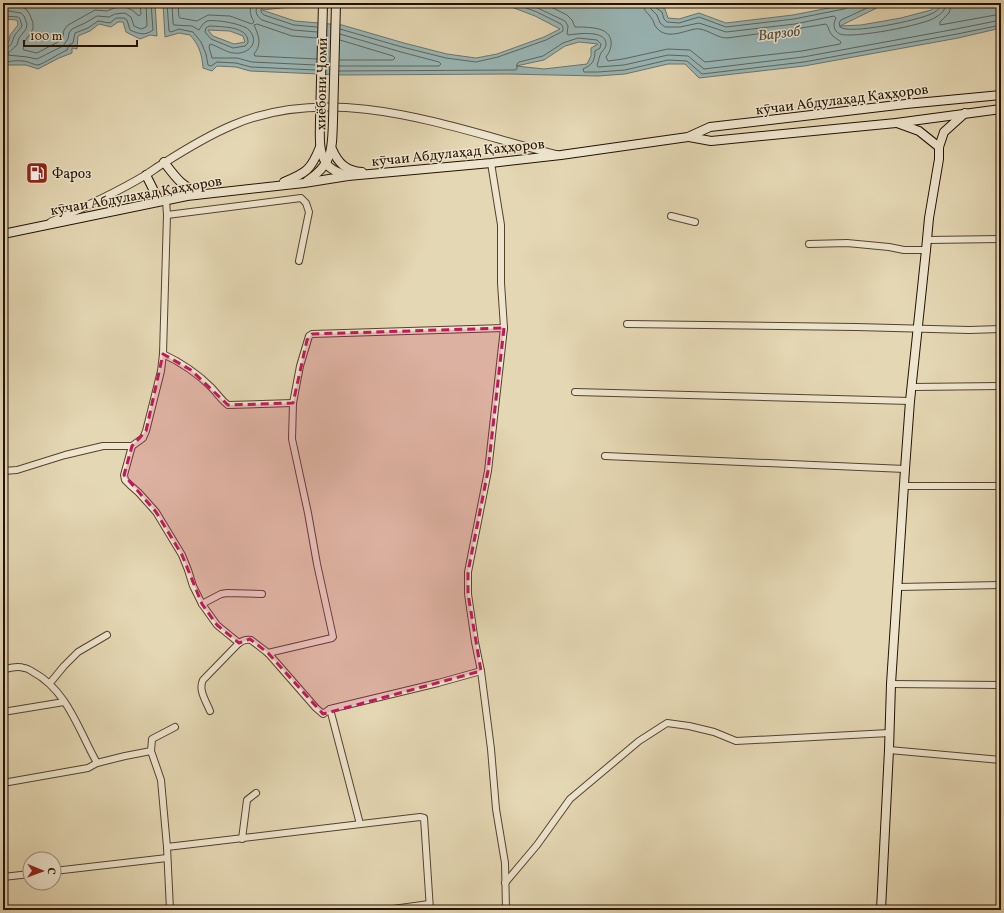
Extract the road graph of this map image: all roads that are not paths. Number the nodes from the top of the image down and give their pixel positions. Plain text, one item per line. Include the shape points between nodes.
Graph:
1 (323, 3) edge
2 (336, 3) edge
3 (1001, 94) edge
4 (1001, 109) edge
5 (965, 113) junction
6 (896, 123) junction
7 (688, 136) junction
8 (320, 147) junction
9 (939, 147) junction
10 (332, 149) junction
11 (561, 155) junction
12 (164, 162) junction
13 (491, 163) junction
14 (326, 164) junction
15 (377, 173) junction
16 (146, 175) junction
17 (348, 176) junction
18 (304, 183) junction
19 (272, 186) junction
20 (204, 194) junction
21 (162, 201) junction
22 (167, 215) junction
23 (671, 216) dead end
24 (695, 222) dead end
25 (46, 224) junction
26 (3, 234) edge
27 (1001, 239) edge
28 (927, 240) junction
29 (809, 244) dead end
30 (926, 250) junction
31 (299, 261) dead end
32 (627, 324) dead end
33 (504, 328) junction
34 (919, 329) junction
35 (1001, 329) edge
36 (162, 354) junction
37 (1001, 386) edge
38 (912, 387) junction
39 (575, 392) dead end
40 (910, 401) junction
41 (293, 403) junction
42 (132, 446) junction
43 (606, 456) dead end
44 (905, 469) junction
45 (3, 471) edge
46 (904, 486) junction
47 (1001, 486) edge
48 (1001, 585) edge
49 (898, 587) junction
50 (262, 594) dead end
51 (202, 604) junction
52 (106, 635) dead end
53 (239, 643) junction
54 (268, 653) junction
55 (3, 670) edge
56 (481, 671) junction
57 (50, 684) junction
58 (891, 684) junction
59 (1001, 685) edge
60 (64, 702) junction
61 (330, 709) junction
62 (210, 710) dead end
63 (3, 712) edge
64 (175, 728) dead end
65 (890, 733) junction
66 (889, 750) junction
67 (151, 751) junction
68 (1001, 760) edge
69 (97, 763) junction
70 (3, 783) edge
71 (256, 793) dead end
72 (360, 824) junction
73 (242, 839) junction
74 (168, 847) junction
75 (167, 858) junction
76 (62, 870) edge
77 (22, 875) edge
78 (3, 877) edge
79 (505, 883) junction
80 (430, 907) edge
81 (393, 909) dead end
82 (170, 910) edge
83 (506, 910) edge
84 (881, 910) edge

1 - 8 main road, хиёбони Ҷомӣ, bridge
2 - 10 main road, хиёбони Ҷомӣ, bridge
3 - 7 main road, кӯчаи Абдулаҳад Қаҳҳоров via 710,127
4 - 5 main road, кӯчаи Абдулаҳад Қаҳҳоров
5 - 6 main road, кӯчаи Абдулаҳад Қаҳҳоров
5 - 9 main road via 944,132
6 - 7 main road, кӯчаи Абдулаҳад Қаҳҳоров via 711,141
6 - 9 main road via 919,131
7 - 11 main road, кӯчаи Абдулаҳад Қаҳҳоров
8 - 14 main road, хиёбони Ҷомӣ
8 - 19 main road via 308,170 295,178
9 - 28 main road
10 - 14 main road, хиёбони Ҷомӣ
10 - 15 main road via 336,159 345,167 355,172
11 - 12 street, кӯчаи Абдулаҳад Қаҳҳоров via 442,124 351,107 299,108 263,114 233,125
11 - 13 main road, кӯчаи Абдулаҳад Қаҳҳоров
12 - 16 street, кӯчаи Абдулаҳад Қаҳҳоров
12 - 20 main road via 178,181 189,189
13 - 15 main road, кӯчаи Абдулаҳад Қаҳҳоров
13 - 33 street via 501,226
14 - 17 main road
14 - 18 main road, хиёбони Ҷомӣ
15 - 17 main road, кӯчаи Абдулаҳад Қаҳҳоров
16 - 21 main road
16 - 25 street, кӯчаи Абдулаҳад Қаҳҳоров
17 - 18 main road, кӯчаи Абдулаҳад Қаҳҳоров
18 - 19 main road, кӯчаи Абдулаҳад Қаҳҳоров
19 - 20 main road, кӯчаи Абдулаҳад Қаҳҳоров
20 - 21 main road, кӯчаи Абдулаҳад Қаҳҳоров
21 - 22 street
21 - 25 main road, кӯчаи Абдулаҳад Қаҳҳоров
22 - 31 street via 301,198 309,212
22 - 36 street
23 - 24 street
25 - 26 main road
27 - 28 street
28 - 30 main road
29 - 30 street via 847,243
30 - 34 main road
32 - 34 street
33 - 41 street via 312,334 307,340
33 - 56 street via 488,471 468,572 474,642
34 - 35 street
34 - 38 main road
36 - 41 street via 191,370 228,405
36 - 42 street via 161,371 146,431 143,438
37 - 38 street
38 - 40 main road
39 - 40 street
40 - 44 main road
41 - 54 street via 292,439 333,637
42 - 45 street via 103,446 18,470
42 - 51 street via 124,470 125,480 156,512 182,555
43 - 44 street
44 - 46 main road
46 - 47 street
46 - 49 main road
48 - 49 street
49 - 58 main road
50 - 51 street via 220,594
51 - 53 street via 218,625
52 - 57 street via 78,652
53 - 54 street via 251,640
53 - 62 street via 201,684
54 - 61 street via 316,708 323,714
55 - 57 street via 25,668
56 - 61 street
56 - 79 street via 496,809 505,863
57 - 60 street
58 - 59 street
58 - 65 main road
60 - 63 street
60 - 69 street
61 - 72 street
64 - 67 street via 152,739
65 - 66 main road
65 - 79 street via 736,741 714,732 667,723 639,741 570,799 537,845
66 - 68 street
66 - 84 main road
67 - 69 street
67 - 74 street via 161,780
69 - 70 street via 88,768
71 - 73 street via 247,800
72 - 73 street
72 - 80 street via 424,818
73 - 74 street
74 - 75 street
75 - 76 street
75 - 82 street
77 - 78 street
79 - 83 street
80 - 81 street

